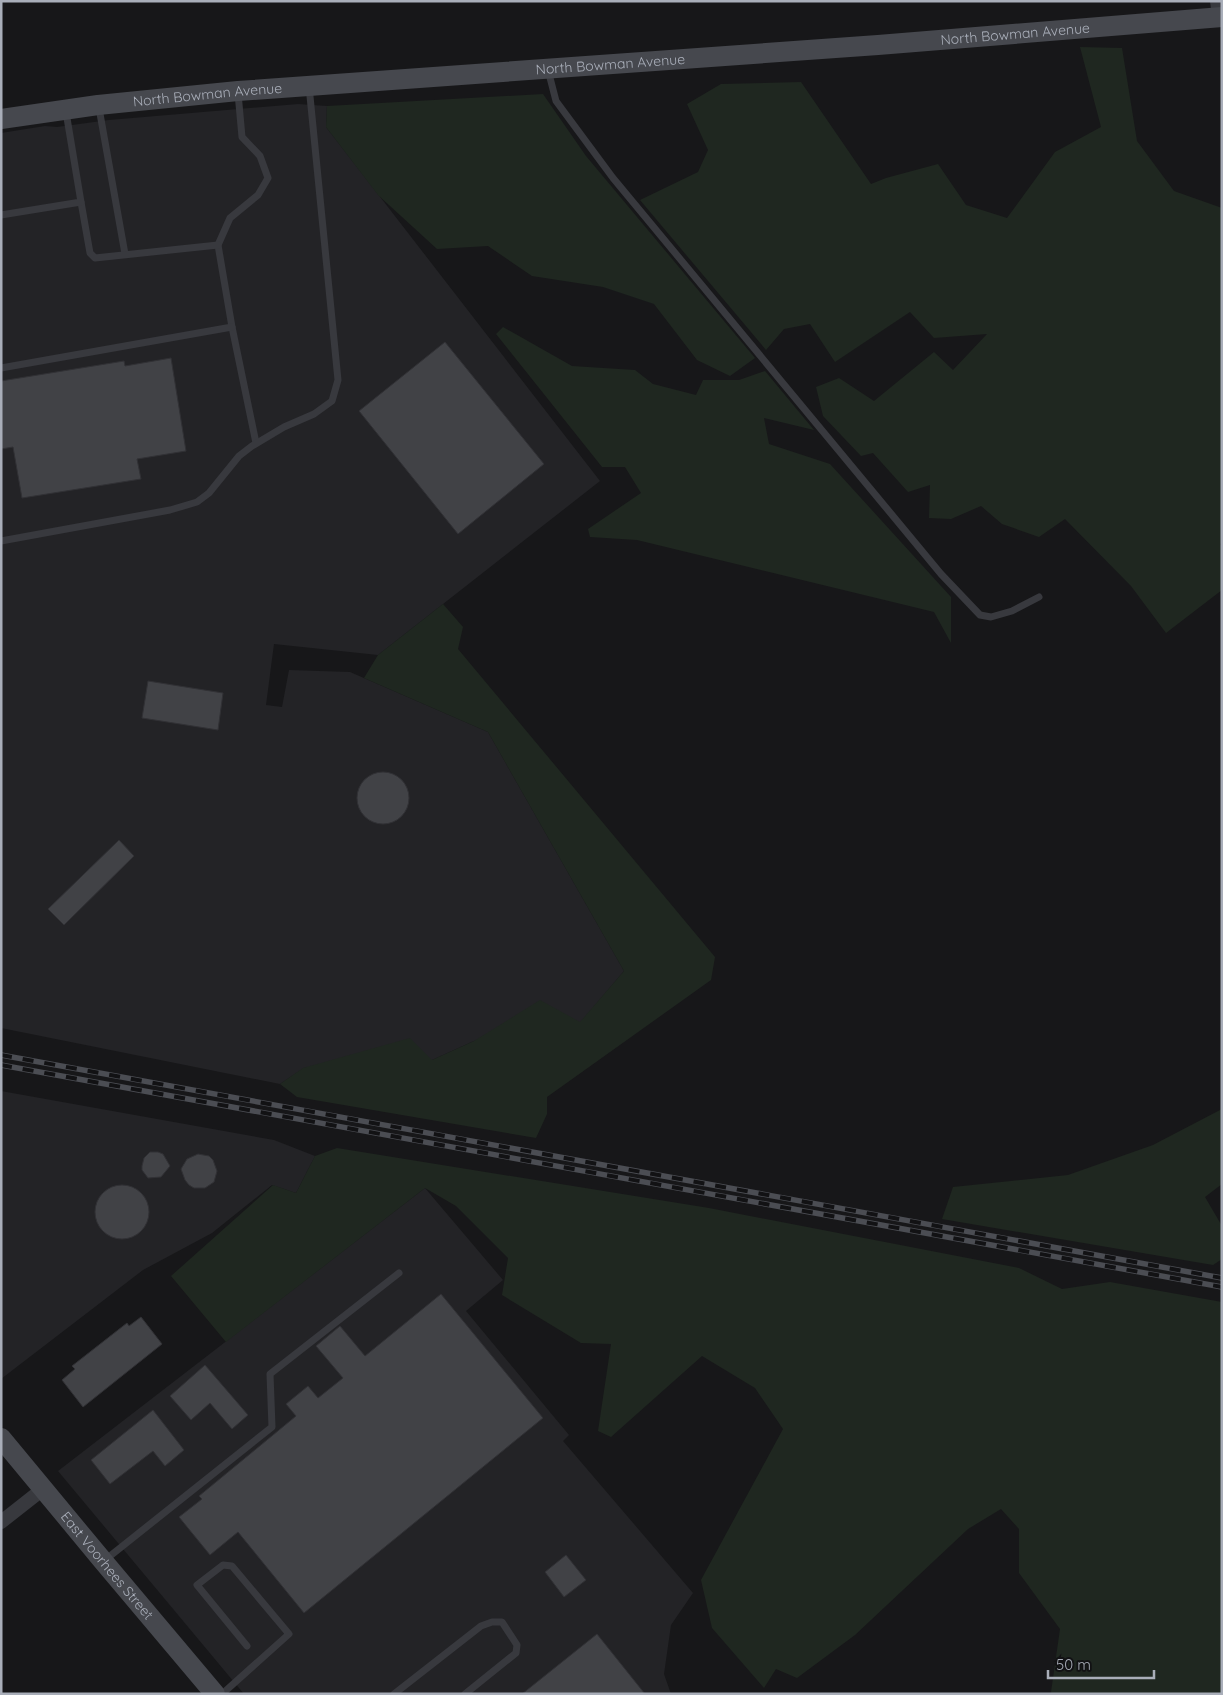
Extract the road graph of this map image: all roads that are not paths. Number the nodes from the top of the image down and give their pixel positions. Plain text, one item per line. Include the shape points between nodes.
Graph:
1 (1219, 12) edge
2 (548, 68) junction
3 (309, 86) junction
4 (238, 91) junction
5 (98, 105) junction
6 (66, 109) junction
7 (1, 119) edge
8 (81, 202) junction
9 (1, 215) edge
10 (218, 245) junction
11 (124, 254) junction
12 (232, 327) junction
13 (1, 368) edge
14 (256, 444) junction
15 (1, 541) edge
16 (1039, 597) dead end
17 (398, 1274) dead end
18 (1, 1438) edge
19 (43, 1489) junction
20 (1, 1522) edge
21 (103, 1561) junction
22 (247, 1646) dead end
23 (216, 1694) edge
24 (222, 1694) edge
25 (394, 1694) edge
26 (465, 1694) edge

1 - 2 street, North Bowman Avenue via 878,45
2 - 3 street, North Bowman Avenue
2 - 16 lane via 556,101 613,178 941,574 980,615 991,617 1012,611
3 - 4 street, North Bowman Avenue
3 - 14 lane via 338,380 332,401
4 - 5 street, North Bowman Avenue
4 - 10 lane via 242,137 260,156 268,178 258,195 230,218
5 - 6 street, North Bowman Avenue
5 - 11 lane
6 - 7 street, North Bowman Avenue
6 - 8 lane
8 - 9 lane
8 - 11 lane via 90,253 95,258
10 - 11 lane
10 - 12 lane
12 - 13 lane
12 - 14 lane
14 - 15 lane via 239,456 209,493 197,502 170,510
17 - 21 lane via 270,1374 272,1427
18 - 19 street, East Voorhees Street
19 - 20 street
19 - 21 street, East Voorhees Street
21 - 23 street, East Voorhees Street
22 - 24 lane via 197,1585 223,1565 232,1566 289,1634
25 - 26 lane via 481,1626 502,1622 517,1645 516,1653

